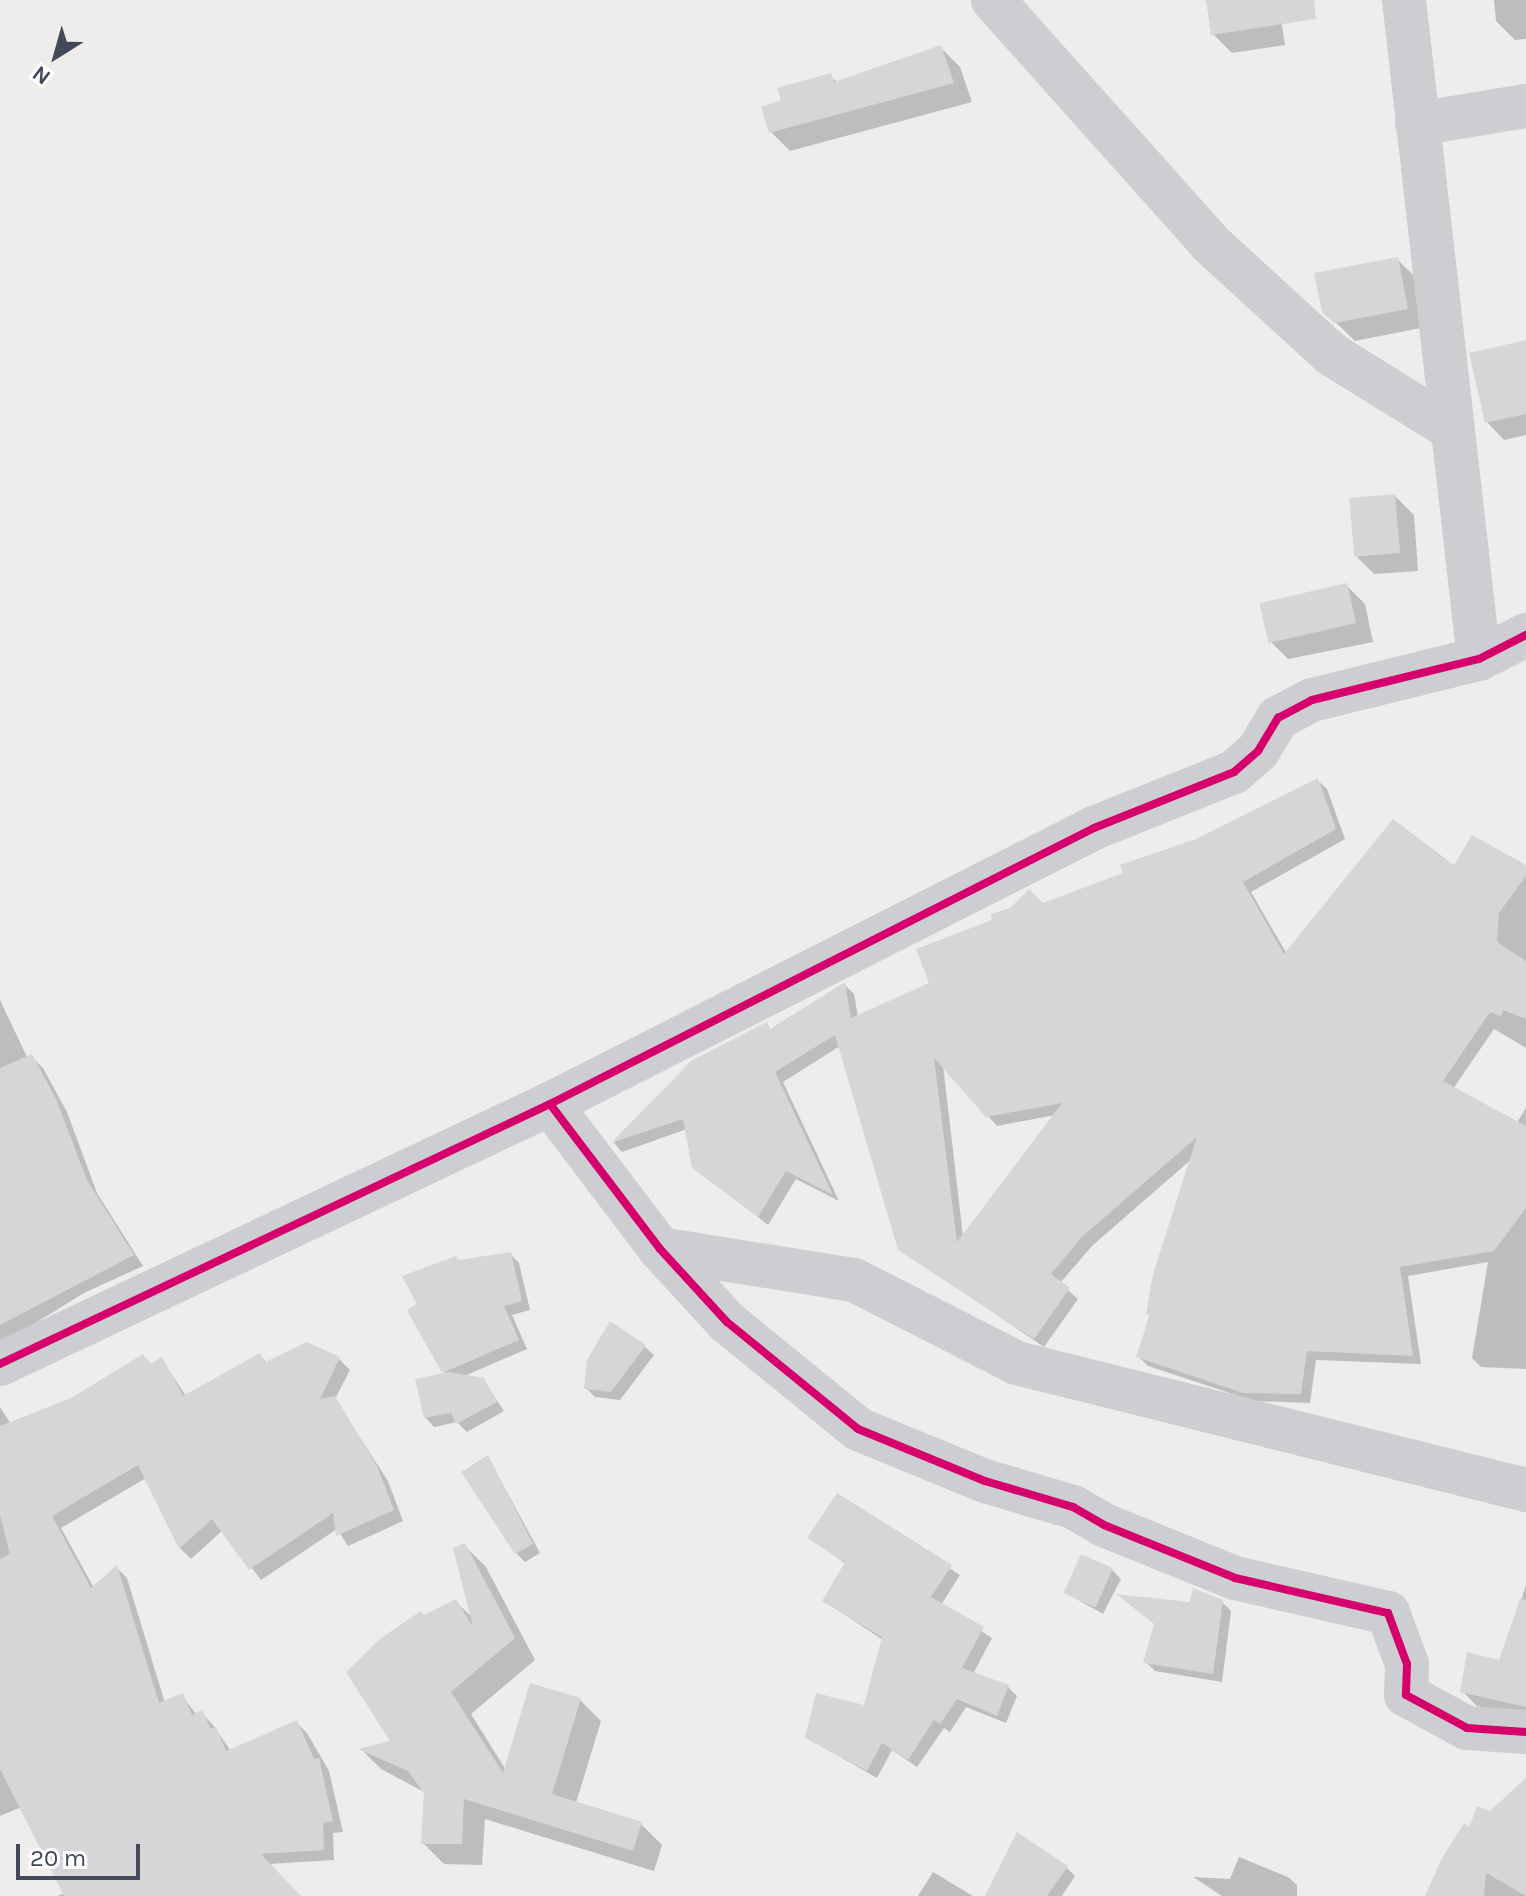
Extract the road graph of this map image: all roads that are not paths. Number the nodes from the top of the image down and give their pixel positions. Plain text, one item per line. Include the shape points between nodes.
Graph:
1 (993, 0) edge
2 (1404, 0) edge
3 (1526, 106) edge
4 (1417, 124) junction
5 (1452, 429) junction
6 (1526, 635) edge
7 (1479, 659) junction
8 (550, 1104) junction
9 (660, 1249) junction
10 (0, 1364) edge
11 (1526, 1490) edge
12 (1526, 1732) edge

1 - 5 street via 1210,243 1331,354
2 - 4 street
3 - 4 street
4 - 5 street
5 - 7 street
6 - 7 street
7 - 8 street via 1312,700 1278,718 1258,751 1234,772 1094,828
8 - 9 street
8 - 10 street
9 - 11 street via 854,1280 1017,1363
9 - 12 street via 727,1322 858,1429 985,1481 1073,1507 1104,1525 1235,1578 1388,1613 1407,1664 1406,1695 1467,1728

